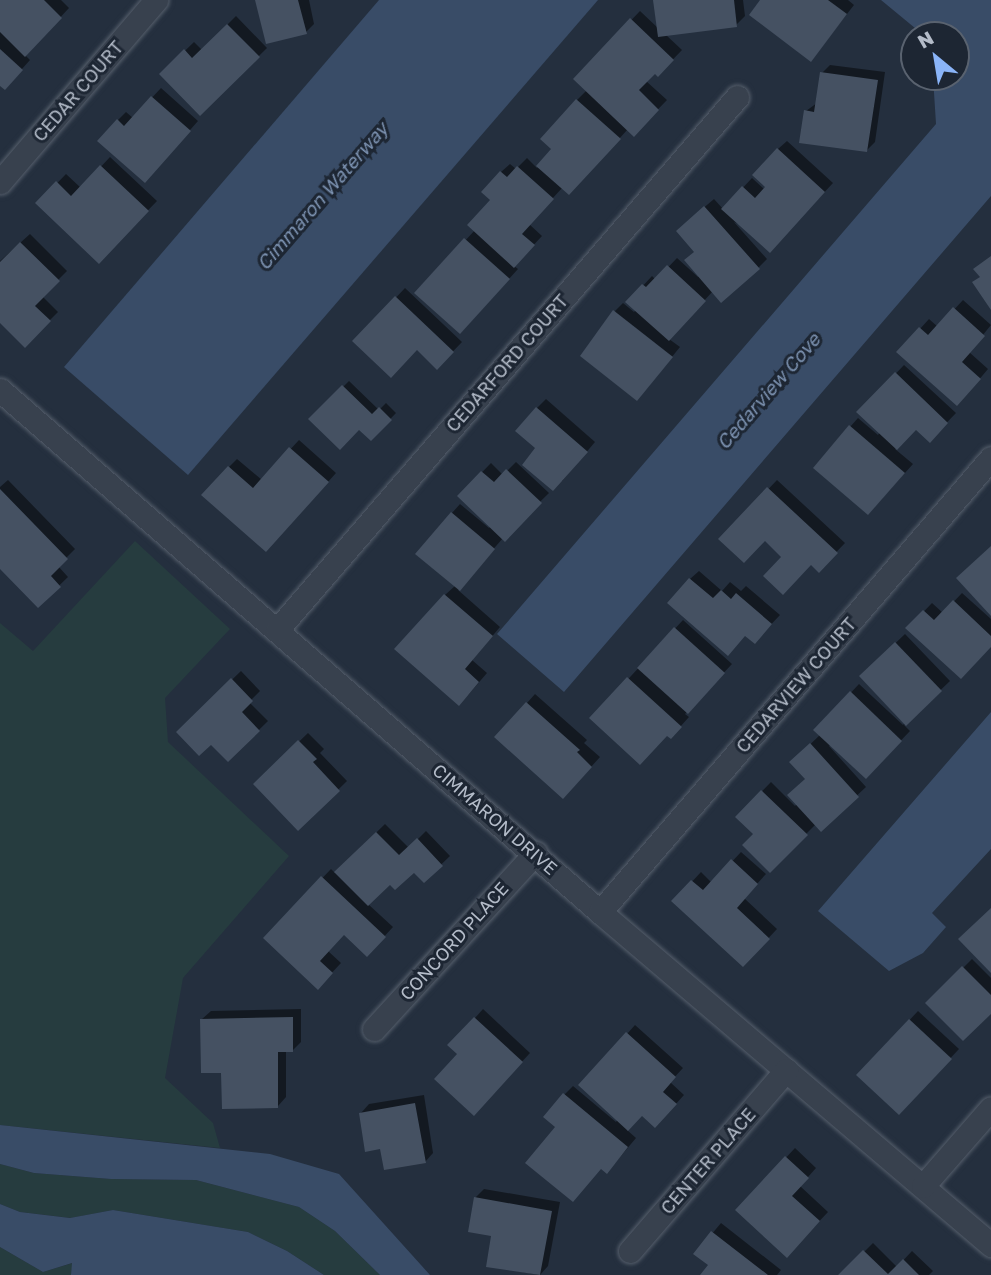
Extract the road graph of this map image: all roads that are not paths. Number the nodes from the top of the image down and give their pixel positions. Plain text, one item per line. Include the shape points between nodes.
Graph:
1 (156, 0) edge
2 (737, 97) dead end
3 (0, 182) edge
4 (0, 390) edge
5 (991, 458) edge
6 (277, 630) junction
7 (535, 853) junction
8 (600, 912) junction
9 (374, 1029) dead end
10 (786, 1070) junction
11 (991, 1108) edge
12 (923, 1186) junction
13 (991, 1245) edge
14 (630, 1251) dead end

1 - 3 street, CEDAR COURT
2 - 6 street, CEDARFORD COURT
4 - 6 street, CIMMARON DRIVE
5 - 8 street, CEDARVIEW COURT
6 - 7 street, CIMMARON DRIVE
7 - 8 street, CIMMARON DRIVE
7 - 9 street, CONCORD PLACE
8 - 10 street, CIMMARON DRIVE
10 - 12 street, CIMMARON DRIVE
10 - 14 street, CENTER PLACE
11 - 12 street
12 - 13 street, CIMMARON DRIVE

